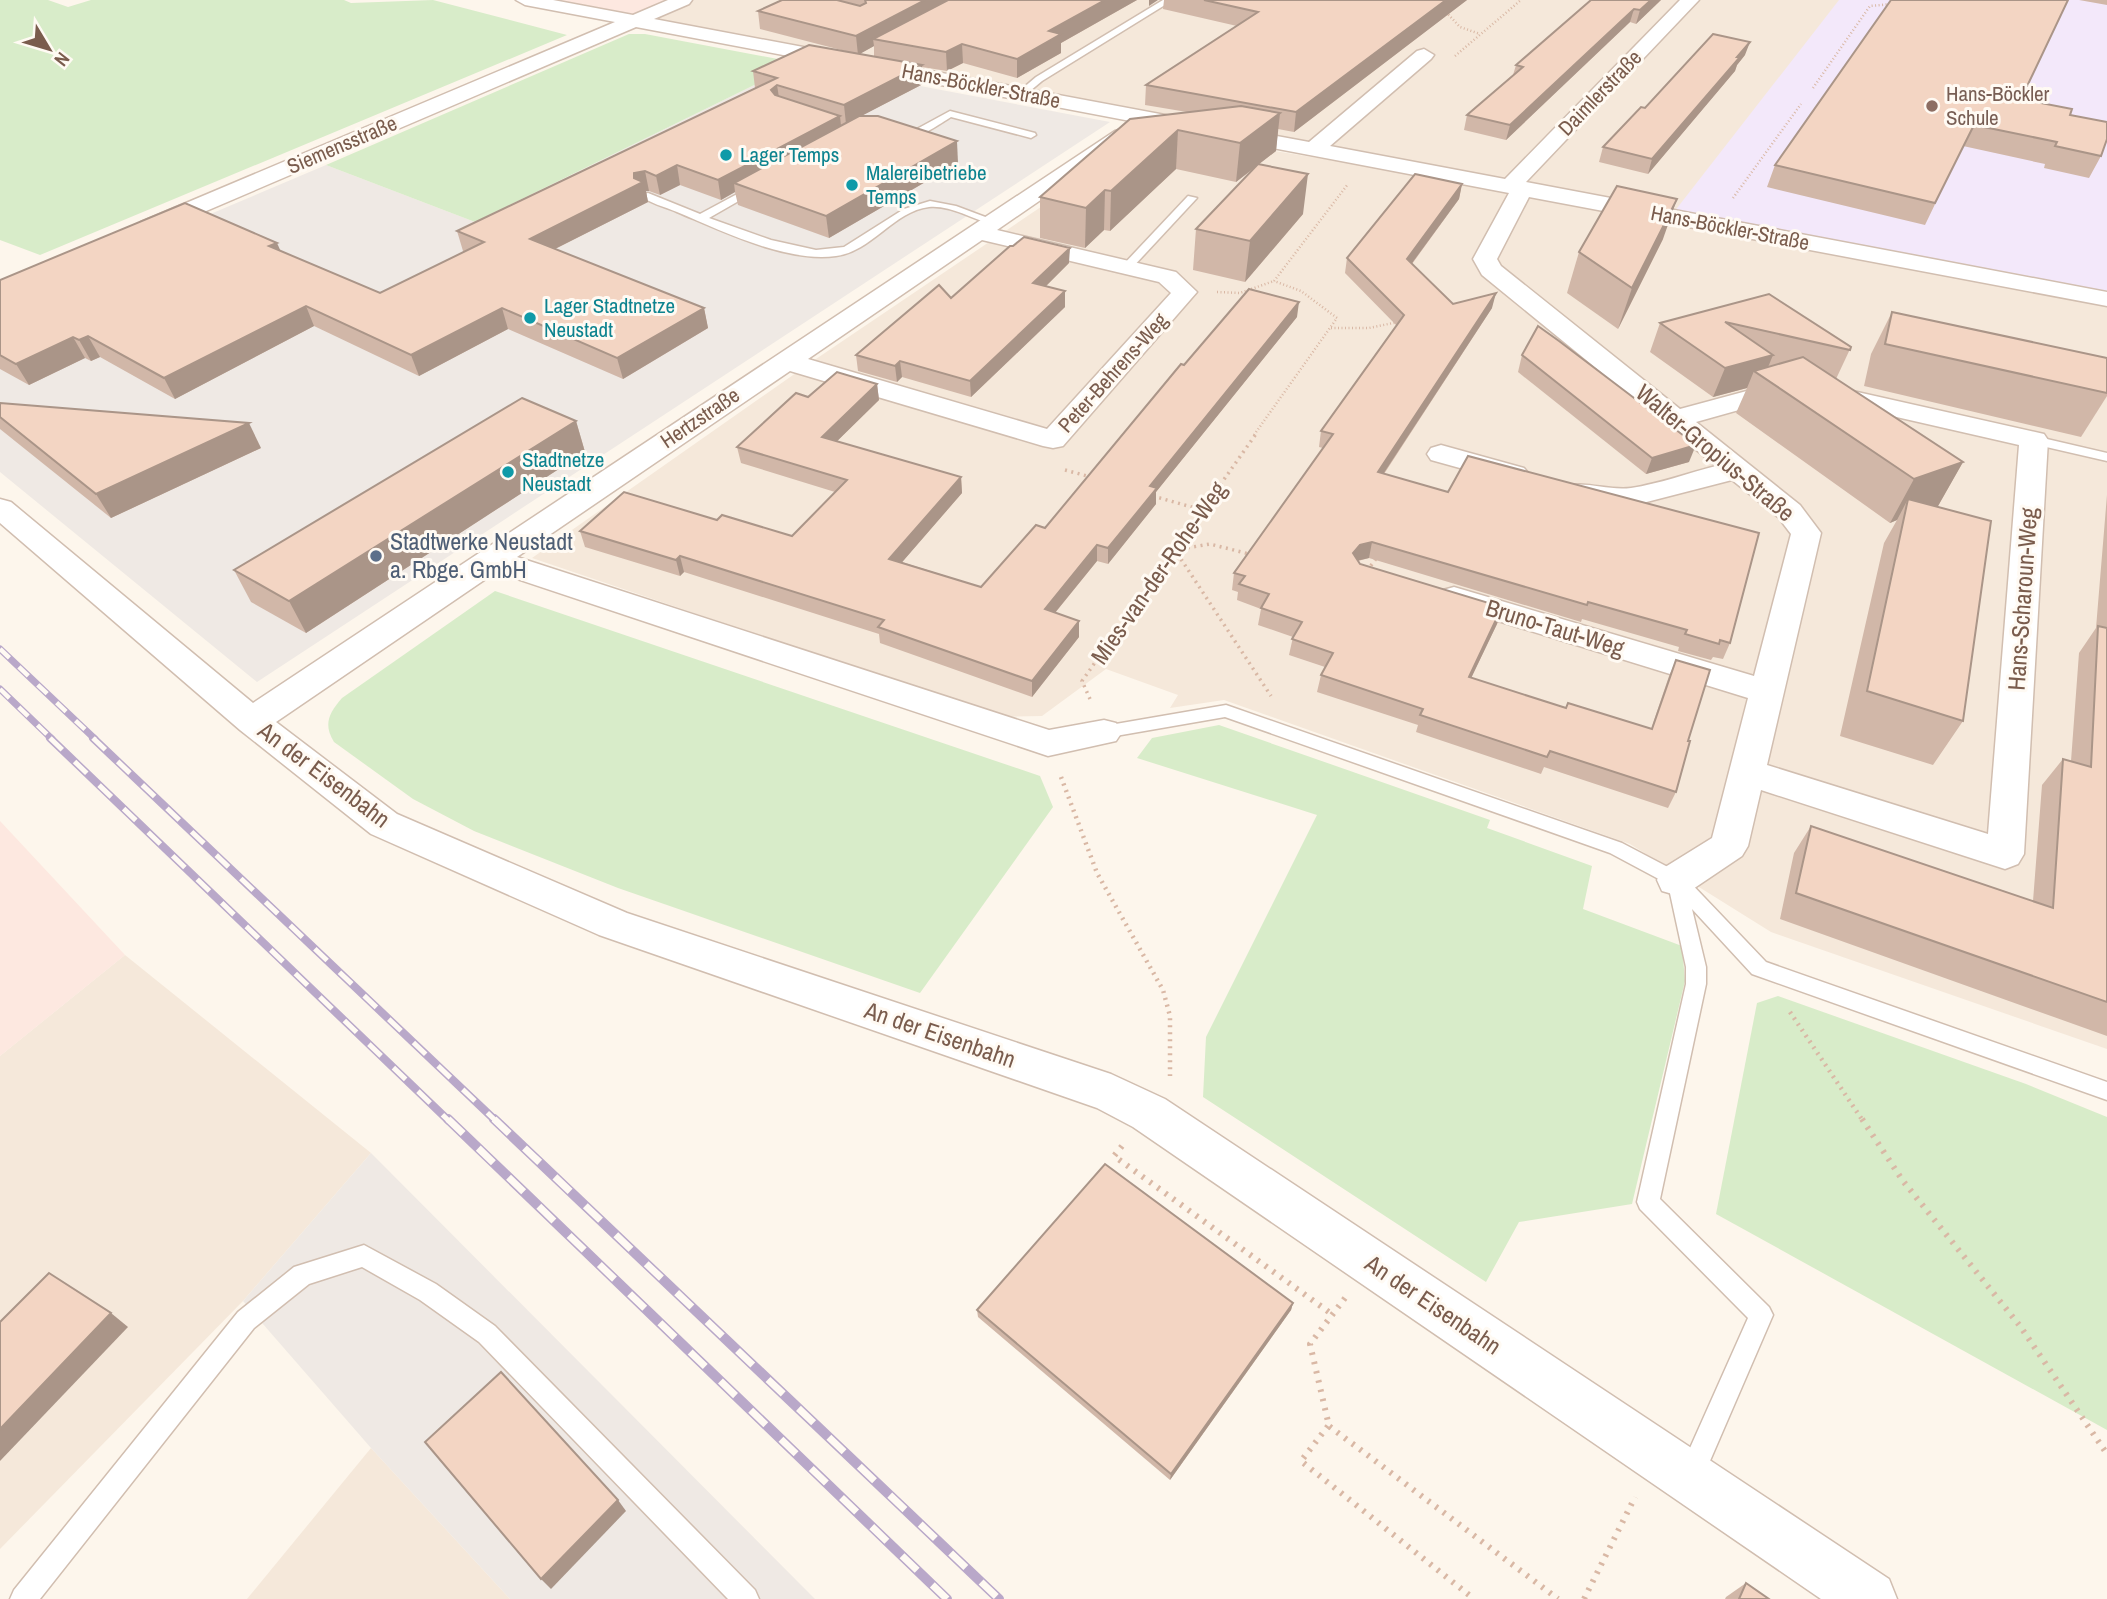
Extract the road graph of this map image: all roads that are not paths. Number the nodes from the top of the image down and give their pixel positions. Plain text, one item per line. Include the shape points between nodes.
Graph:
1 (525, 0) edge
2 (683, 0) edge
3 (1169, 0) edge
4 (1690, 0) edge
5 (636, 20) junction
6 (1423, 55) dead end
7 (1021, 94) junction
8 (1149, 117) junction
9 (884, 131) edge
10 (1031, 135) dead end
11 (1312, 150) junction
12 (774, 178) edge
13 (1516, 188) junction
14 (644, 195) edge
15 (1192, 198) dead end
16 (702, 217) junction
17 (984, 226) junction
18 (127, 237) edge
19 (1127, 268) junction
20 (2107, 299) edge
21 (786, 361) junction
22 (1677, 419) junction
23 (2034, 440) junction
24 (1441, 454) dead end
25 (2107, 457) edge
26 (1739, 470) junction
27 (0, 508) edge
28 (490, 559) junction
29 (1421, 587) edge
30 (1767, 692) junction
31 (252, 721) junction
32 (1104, 732) joint
33 (1747, 772) junction
34 (1675, 880) junction
35 (2107, 1091) edge
36 (1673, 1467) junction
37 (23, 1599) edge
38 (746, 1599) edge
39 (1869, 1599) edge

1 - 5 street, Hans-Böckler-Straße
2 - 5 street, Siemensstraße
3 - 7 lane
4 - 13 street, Daimlerstraße
5 - 7 street, Hans-Böckler-Straße via 861,58
5 - 18 street, Siemensstraße
6 - 11 street
7 - 8 street, Hans-Böckler-Straße
8 - 11 street, Hans-Böckler-Straße
8 - 17 street, Hertzstraße
9 - 10 lane via 917,133 950,114
11 - 13 street, Hans-Böckler-Straße
12 - 16 lane
13 - 20 street, Hans-Böckler-Straße
13 - 22 street, Walter-Gropius-Straße via 1485,259 1491,270
14 - 16 lane
15 - 19 lane
16 - 17 lane via 767,242 820,254 855,247 919,206 932,203
17 - 19 street, Peter-Behrens-Weg
17 - 21 street, Hertzstraße
19 - 21 street, Peter-Behrens-Weg via 1167,277 1185,292 1053,440
21 - 28 street, Hertzstraße
22 - 23 street via 1795,386
22 - 26 street, Walter-Gropius-Straße
23 - 25 lane
23 - 33 street, Hans-Scharoun-Weg via 2005,854
24 - 26 street via 1601,498 1630,497
26 - 30 street, Walter-Gropius-Straße via 1789,511 1806,533
27 - 31 street, An der Eisenbahn
28 - 31 street, Hertzstraße
28 - 32 street via 1048,743
29 - 30 street, Bruno-Taut-Weg
30 - 33 street, Walter-Gropius-Straße
31 - 36 street, An der Eisenbahn via 384,824 613,924 1111,1093 1149,1113
32 - 34 lane via 1226,711 1616,848
33 - 34 street, Walter-Gropius-Straße via 1729,846
34 - 35 lane via 1759,968
34 - 36 lane via 1696,984 1647,1202 1761,1315
36 - 39 street, An der Eisenbahn
37 - 38 lane via 246,1320 302,1275 364,1256 428,1292 487,1334

